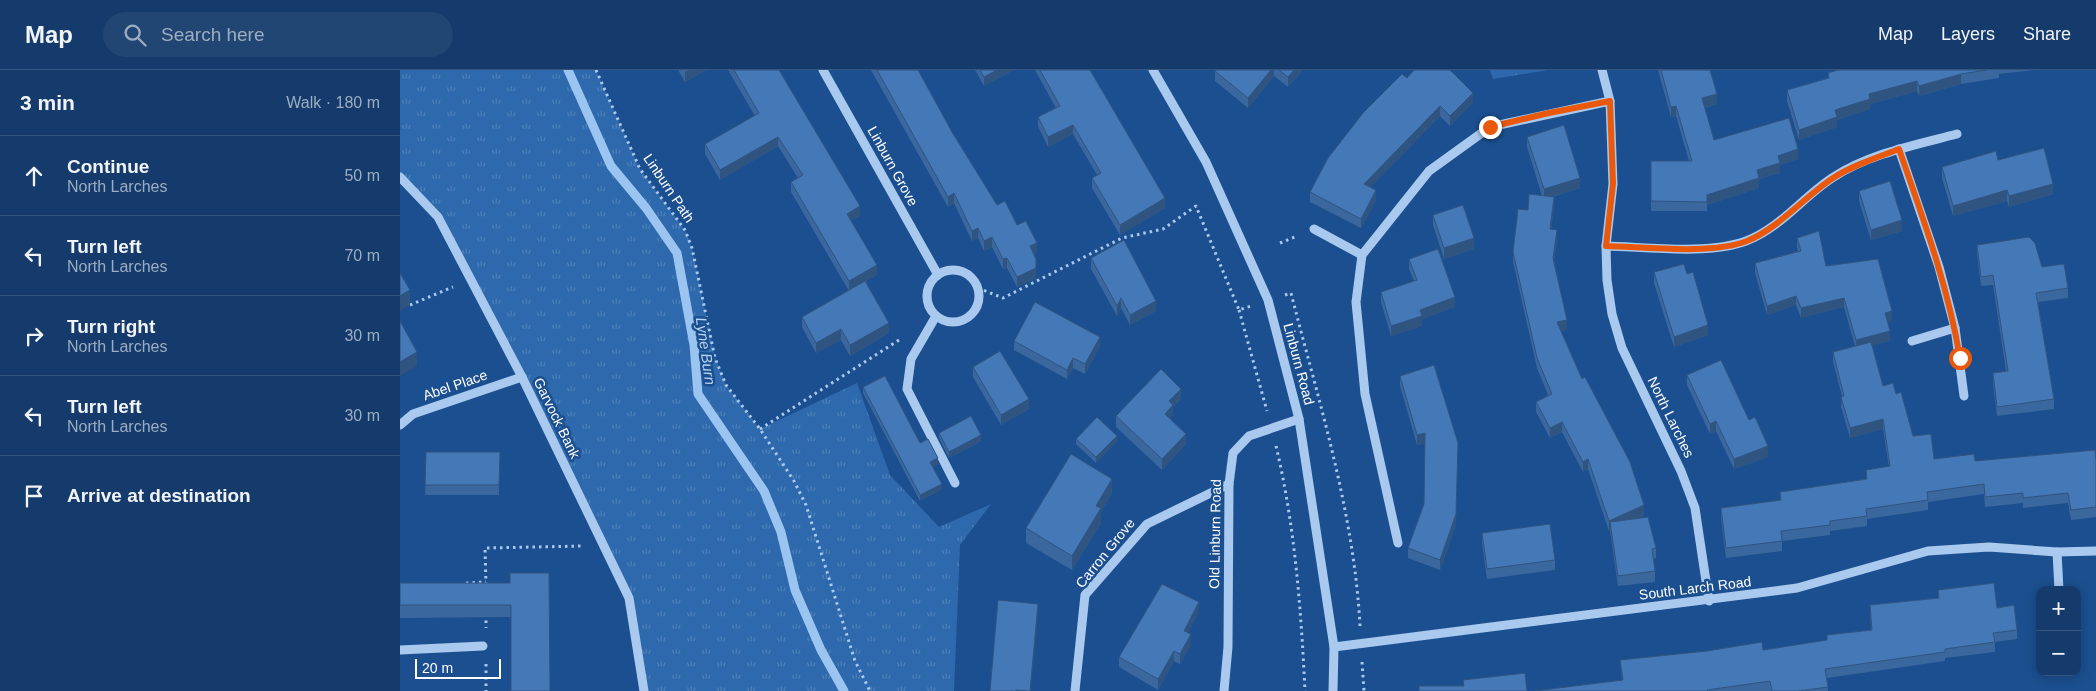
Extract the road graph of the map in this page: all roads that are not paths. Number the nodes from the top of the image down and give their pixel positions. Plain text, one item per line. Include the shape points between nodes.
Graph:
1 (824, 70) edge
2 (1153, 70) edge
3 (1602, 70) edge
4 (1610, 101) junction
5 (1956, 134) dead end
6 (1899, 149) junction
7 (400, 177) edge
8 (1314, 229) dead end
9 (1606, 246) junction
10 (1362, 255) junction
11 (938, 275) junction
12 (936, 316) junction
13 (1955, 328) junction
14 (1912, 341) dead end
15 (522, 377) junction
16 (1964, 396) dead end
17 (1299, 418) junction
18 (400, 425) edge
19 (955, 483) dead end
20 (1229, 484) junction
21 (1398, 543) dead end
22 (2096, 551) edge
23 (2056, 552) junction
24 (2059, 586) edge
25 (1709, 601) junction
26 (1334, 647) junction
27 (400, 650) edge
28 (484, 650) road end
29 (644, 691) edge
30 (1075, 691) edge
31 (1224, 691) edge
32 (1333, 691) edge

1 - 11 street, Linburn Grove
2 - 17 street, Linburn Road via 1206,162 1268,300
3 - 4 street, North Larches
4 - 9 street, North Larches via 1613,184
4 - 10 street via 1490,127 1429,171
5 - 6 street
6 - 9 street via 1832,178 1747,241 1712,248
6 - 13 street via 1939,267
7 - 15 street, Garvock Bank via 438,217
8 - 10 street
9 - 25 street, North Larches via 1612,314 1622,348 1681,471 1694,508
10 - 21 street via 1356,302 1365,394
11 - 12 street via 932,281 927,297
11 - 12 street via 946,271 961,271 969,275 978,288 978,304 969,317 954,322
12 - 19 street via 911,359 907,389
13 - 14 street
13 - 16 street
15 - 18 street, Abel Place via 413,414
15 - 29 street, Garvock Bank via 629,598
17 - 20 street, Old Linburn Road via 1249,436 1233,453
17 - 26 street, Linburn Road
20 - 30 street, Carron Grove via 1147,524 1085,595
20 - 31 street, Old Linburn Road via 1228,647
22 - 23 street, South Larch Road
23 - 24 street
23 - 25 street, South Larch Road via 1989,546 1928,551 1797,588
25 - 26 street, South Larch Road
26 - 32 street, Linburn Road
27 - 28 street

